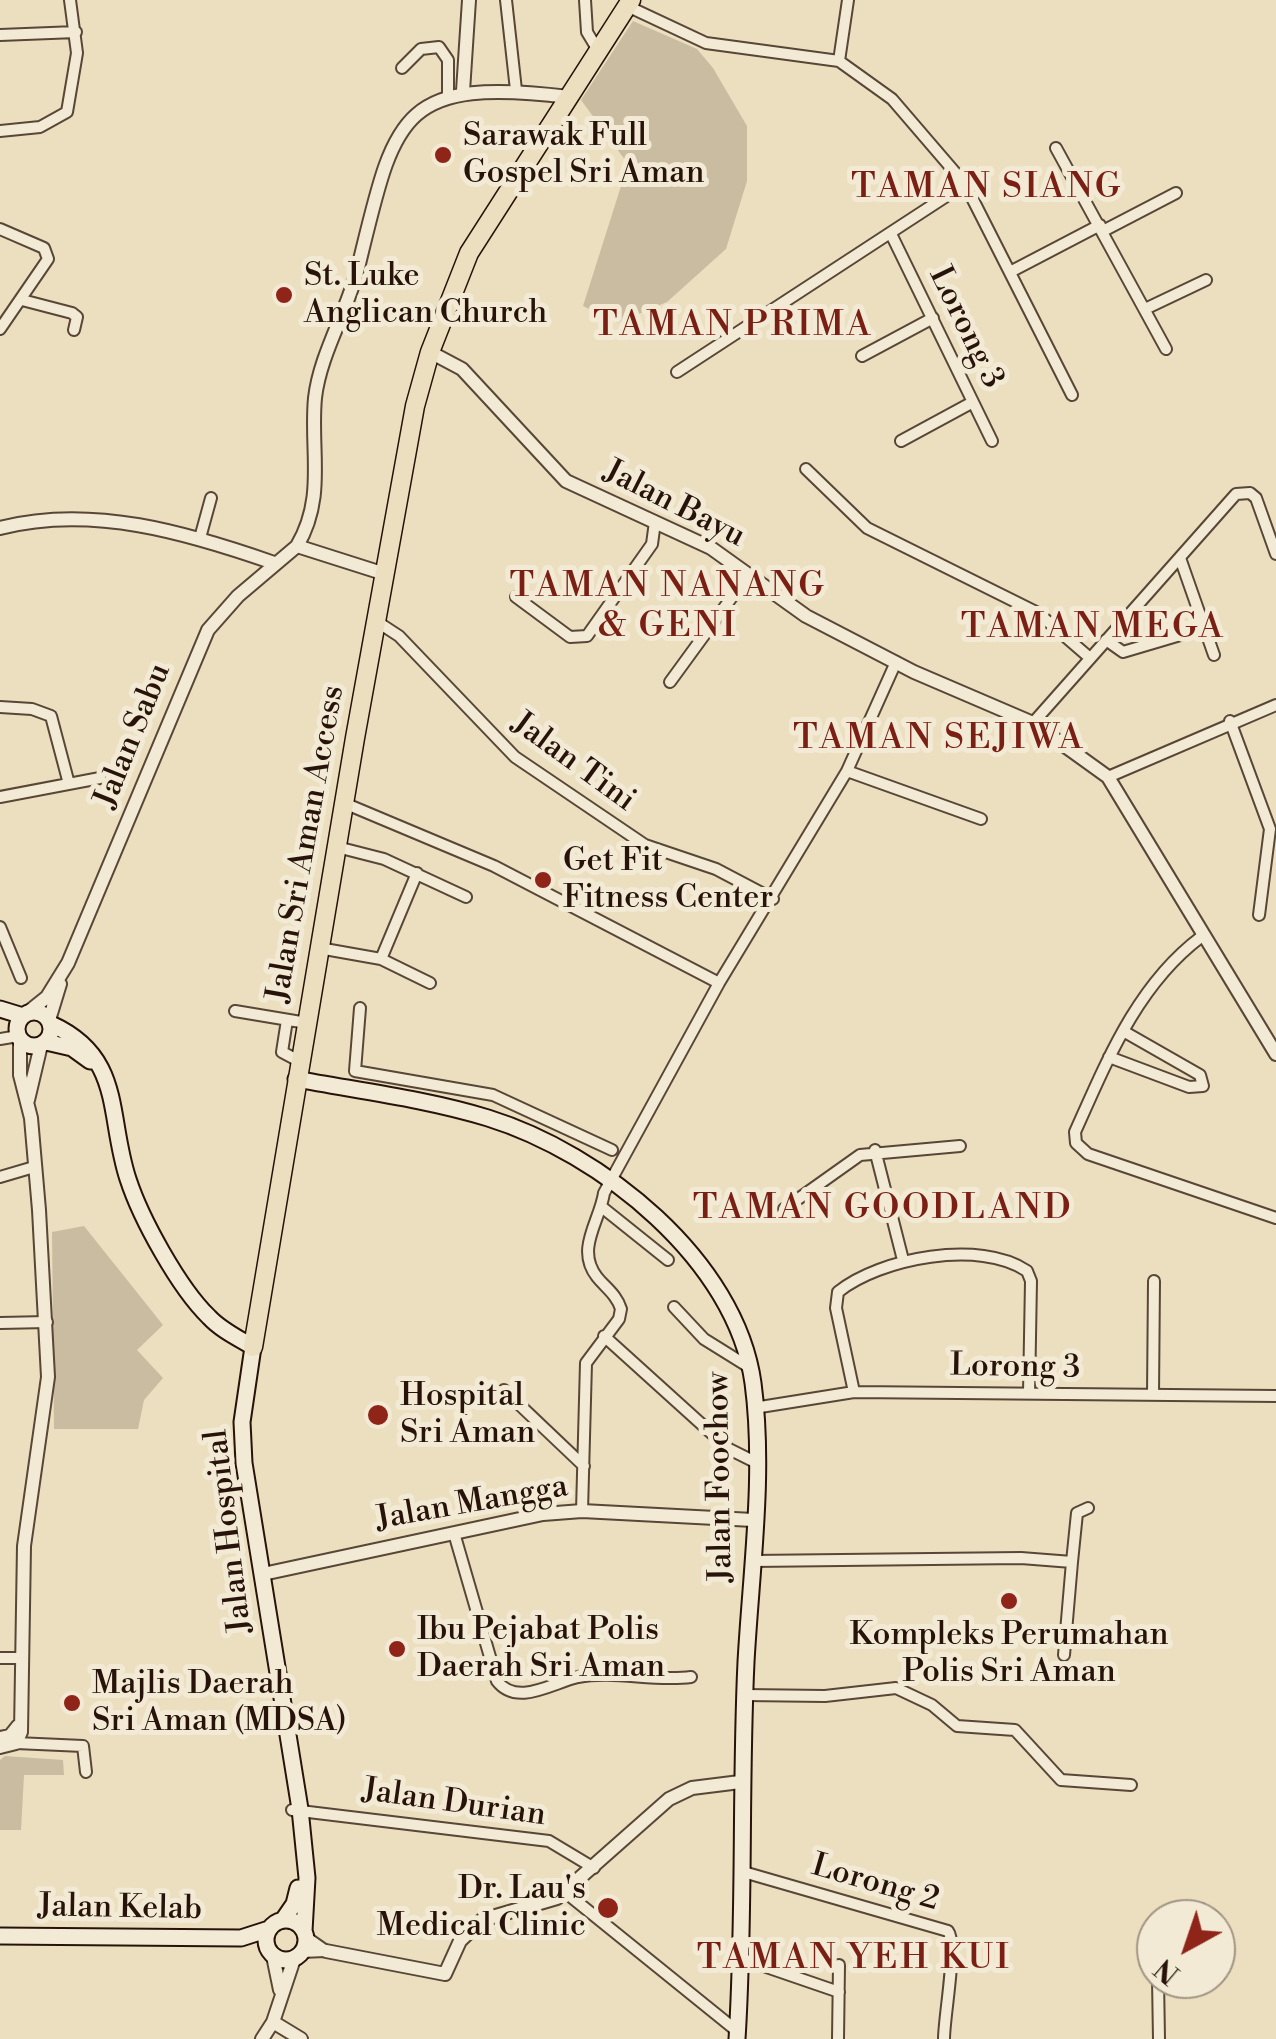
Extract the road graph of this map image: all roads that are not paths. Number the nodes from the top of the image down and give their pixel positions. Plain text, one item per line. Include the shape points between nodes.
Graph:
1 (70, 0) edge
2 (469, 0) edge
3 (506, 0) edge
4 (584, 0) edge
5 (848, 0) edge
6 (630, 3) edge
7 (76, 32) junction
8 (0, 35) edge
9 (599, 52) junction
10 (839, 61) junction
11 (402, 68) dead end
12 (516, 90) junction
13 (464, 91) junction
14 (448, 95) junction
15 (569, 96) junction
16 (0, 130) edge
17 (1056, 148) dead end
18 (966, 184) junction
19 (1176, 192) dead end
20 (1101, 228) junction
21 (0, 229) edge
22 (892, 236) junction
23 (1010, 272) junction
24 (1206, 280) dead end
25 (22, 300) junction
26 (1144, 310) junction
27 (932, 318) junction
28 (0, 329) edge
29 (74, 330) dead end
30 (1166, 349) dead end
31 (430, 352) junction
32 (862, 356) dead end
33 (677, 372) dead end
34 (1072, 395) dead end
35 (973, 402) junction
36 (901, 441) dead end
37 (992, 442) dead end
38 (806, 469) dead end
39 (211, 498) dead end
40 (656, 522) junction
41 (0, 528) edge
42 (200, 538) junction
43 (297, 546) junction
44 (1276, 554) edge
45 (1180, 558) junction
46 (274, 563) junction
47 (384, 574) junction
48 (748, 576) junction
49 (516, 597) dead end
50 (376, 621) junction
51 (1204, 628) junction
52 (1106, 640) junction
53 (1214, 654) dead end
54 (1090, 658) junction
55 (896, 662) junction
56 (670, 682) dead end
57 (1276, 705) edge
58 (0, 708) edge
59 (1230, 721) junction
60 (1034, 723) junction
61 (847, 771) junction
62 (1108, 777) junction
63 (100, 778) dead end
64 (68, 784) junction
65 (0, 797) edge
66 (344, 802) junction
67 (981, 819) dead end
68 (337, 847) junction
69 (417, 873) junction
70 (466, 897) dead end
71 (773, 899) junction
72 (1259, 915) dead end
73 (0, 927) edge
74 (1201, 937) junction
75 (319, 948) junction
76 (381, 959) junction
77 (62, 977) junction
78 (21, 978) dead end
79 (430, 984) dead end
80 (719, 984) junction
81 (360, 1008) dead end
82 (0, 1009) edge
83 (235, 1011) dead end
84 (0, 1018) edge
85 (287, 1020) junction
86 (50, 1022) junction
87 (306, 1023) junction
88 (21, 1027) junction
89 (1122, 1032) junction
90 (0, 1040) edge
91 (43, 1044) junction
92 (1276, 1054) edge
93 (1109, 1056) junction
94 (297, 1070) junction
95 (106, 1078) junction
96 (493, 1095) junction
97 (28, 1100) junction
98 (488, 1118) junction
99 (960, 1146) dead end
100 (612, 1150) dead end
101 (875, 1150) junction
102 (34, 1166) junction
103 (0, 1178) edge
104 (606, 1194) junction
105 (784, 1209) dead end
106 (1276, 1218) edge
107 (668, 1260) dead end
108 (904, 1260) junction
109 (1154, 1281) dead end
110 (674, 1307) dead end
111 (47, 1322) junction
112 (0, 1323) edge
113 (604, 1336) junction
114 (253, 1348) junction
115 (750, 1368) junction
116 (504, 1390) dead end
117 (854, 1392) junction
118 (1029, 1394) junction
119 (1153, 1395) junction
120 (1276, 1396) edge
121 (754, 1408) junction
122 (745, 1458) junction
123 (584, 1466) junction
124 (1088, 1508) dead end
125 (582, 1511) junction
126 (753, 1520) junction
127 (454, 1533) junction
128 (752, 1561) junction
129 (1072, 1562) junction
130 (263, 1574) junction
131 (1064, 1655) dead end
132 (0, 1658) edge
133 (20, 1658) junction
134 (691, 1677) dead end
135 (745, 1694) junction
136 (9, 1739) edge
137 (0, 1747) edge
138 (86, 1772) dead end
139 (740, 1782) junction
140 (1131, 1786) dead end
141 (296, 1809) junction
142 (594, 1868) junction
143 (740, 1871) junction
144 (565, 1892) junction
145 (284, 1920) junction
146 (269, 1929) junction
147 (0, 1936) edge
148 (240, 1938) junction
149 (301, 1945) junction
150 (326, 1951) joint
151 (271, 1953) junction
152 (740, 1958) junction
153 (839, 1965) dead end
154 (280, 1992) junction
155 (839, 1992) junction
156 (1158, 1999) edge
157 (273, 2022) junction
158 (737, 2035) edge
159 (262, 2039) edge
160 (300, 2039) edge
161 (838, 2039) edge
162 (944, 2039) edge
163 (1158, 2039) edge

1 - 7 street
2 - 13 street
3 - 12 street
4 - 9 street via 587,32
5 - 10 street
6 - 9 main road
6 - 10 street via 706,43
7 - 8 street
7 - 16 street via 74,80 63,117 40,127
9 - 15 main road
10 - 18 street via 892,99
11 - 14 street via 421,48 439,47 448,60
12 - 13 street
12 - 15 street
13 - 14 street
14 - 43 street via 414,118 380,173 358,268 316,394 317,489 310,525
15 - 31 main road, Jalan Sri Aman Access via 450,292
17 - 20 street
18 - 22 street
18 - 23 street
19 - 20 street
20 - 23 street
20 - 26 street
21 - 25 street via 48,255
22 - 27 street, Lorong 3
22 - 33 street
23 - 34 street
24 - 26 street
25 - 28 street
25 - 29 street via 72,313
26 - 30 street
27 - 32 street
27 - 35 street, Lorong 3
31 - 40 street, Jalan Bayu via 462,369 566,480
31 - 47 main road, Jalan Sri Aman Access
35 - 36 street
35 - 37 street, Lorong 3
38 - 54 street via 867,528 1038,613
39 - 42 street
40 - 48 street, Jalan Bayu via 711,548
40 - 49 street via 652,544 587,636 570,637
41 - 42 street via 81,518
42 - 46 street
43 - 46 street, Jalan Sabu
43 - 47 street
44 - 45 street via 1250,493 1236,494
45 - 51 street
45 - 52 street
46 - 77 street, Jalan Sabu via 208,630
47 - 50 main road, Jalan Sri Aman Access
48 - 55 street, Jalan Bayu via 791,608
48 - 56 street
50 - 66 main road, Jalan Sri Aman Access
50 - 71 street, Jalan Tini via 515,757 645,845 716,869
51 - 52 street via 1123,652
51 - 53 street
52 - 54 street
54 - 60 street
55 - 60 street, Jalan Bayu
55 - 61 street
57 - 59 street
58 - 64 street via 45,712 55,721
59 - 62 street
59 - 72 street via 1270,829
60 - 62 street, Jalan Bayu
61 - 67 street
61 - 71 street
62 - 74 street, Jalan Bayu
63 - 64 street
64 - 65 street
66 - 68 main road, Jalan Sri Aman Access
66 - 80 street via 494,866
68 - 69 street
68 - 75 main road, Jalan Sri Aman Access
69 - 70 street
69 - 76 street
71 - 80 street
73 - 78 street
74 - 89 street via 1176,955
74 - 92 street, Jalan Bayu
75 - 76 street
75 - 87 main road, Jalan Sri Aman Access
76 - 79 street
77 - 86 street
77 - 88 street
80 - 104 street
81 - 96 street via 355,1071
82 - 88 main road
83 - 85 street
84 - 88 main road
85 - 87 street
85 - 94 street via 282,1052
86 - 88 main road via 41,1013
86 - 91 main road
86 - 95 main road via 88,1047
87 - 94 main road, Jalan Sri Aman Access
88 - 90 street
88 - 91 main road via 29,1046
88 - 97 street via 20,1075
89 - 93 street
89 - 93 street via 1200,1075 1203,1086
91 - 95 main road via 80,1052
91 - 97 street
93 - 106 street via 1075,1132 1079,1148
94 - 98 main road, Jalan Foochow
94 - 114 main road, Jalan Sri Aman Access
95 - 114 main road via 121,1156 143,1214 208,1317
96 - 98 street
96 - 100 street
97 - 102 street
98 - 104 main road, Jalan Foochow via 534,1137
99 - 101 street
101 - 105 street
101 - 108 street
102 - 103 street
102 - 111 street
104 - 107 street
104 - 113 street via 588,1238 590,1266 621,1308
104 - 115 main road, Jalan Foochow via 648,1206 684,1245 723,1300
108 - 117 street via 845,1286 835,1298
108 - 118 street via 956,1256 1027,1270
109 - 119 street
110 - 115 street via 704,1338
111 - 112 street
111 - 133 street via 46,1403 27,1520
113 - 122 street
113 - 123 street via 586,1363
114 - 130 main road, Jalan Hospital via 242,1439
115 - 121 main road, Jalan Foochow
116 - 123 street
117 - 118 street, Lorong 3
117 - 121 street, Lorong 3
118 - 119 street, Lorong 3
119 - 120 street, Lorong 3
121 - 122 main road, Jalan Foochow
122 - 126 main road, Jalan Foochow
123 - 125 street
124 - 129 street via 1076,1512
125 - 126 street, Jalan Mangga
125 - 127 street, Jalan Mangga
126 - 128 main road, Jalan Foochow
127 - 130 street, Jalan Mangga
127 - 134 street via 505,1691 522,1695 585,1676
128 - 129 street
128 - 135 main road, Jalan Foochow
129 - 131 street
130 - 141 main road, Jalan Hospital
132 - 133 street
133 - 136 street via 20,1718
135 - 139 main road, Jalan Foochow
135 - 140 street via 825,1696 903,1688 957,1726 1015,1730 1068,1783
136 - 137 street
136 - 138 street via 83,1746
139 - 142 street via 669,1798
139 - 143 main road, Jalan Foochow
141 - 142 street, Jalan Durian via 549,1841
141 - 145 main road, Jalan Hospital via 298,1888
141 - 149 main road, Jalan Hospital via 308,1878
142 - 144 street
143 - 152 main road, Jalan Foochow
143 - 162 street, Lorong 2 via 948,1930 955,1947
144 - 150 street via 482,1920 460,1941 445,1974
144 - 158 street
145 - 146 main road, Jalan Kelab
145 - 149 main road
146 - 148 main road, Jalan Kelab
146 - 151 main road
147 - 148 main road, Jalan Kelab
148 - 151 main road, Jalan Kelab
149 - 150 street
149 - 151 main road, Jalan Kelab
149 - 154 street
151 - 154 street
152 - 155 street
152 - 158 main road, Jalan Foochow
153 - 155 street
154 - 157 street
155 - 161 street
156 - 163 street
157 - 159 street
157 - 160 street

